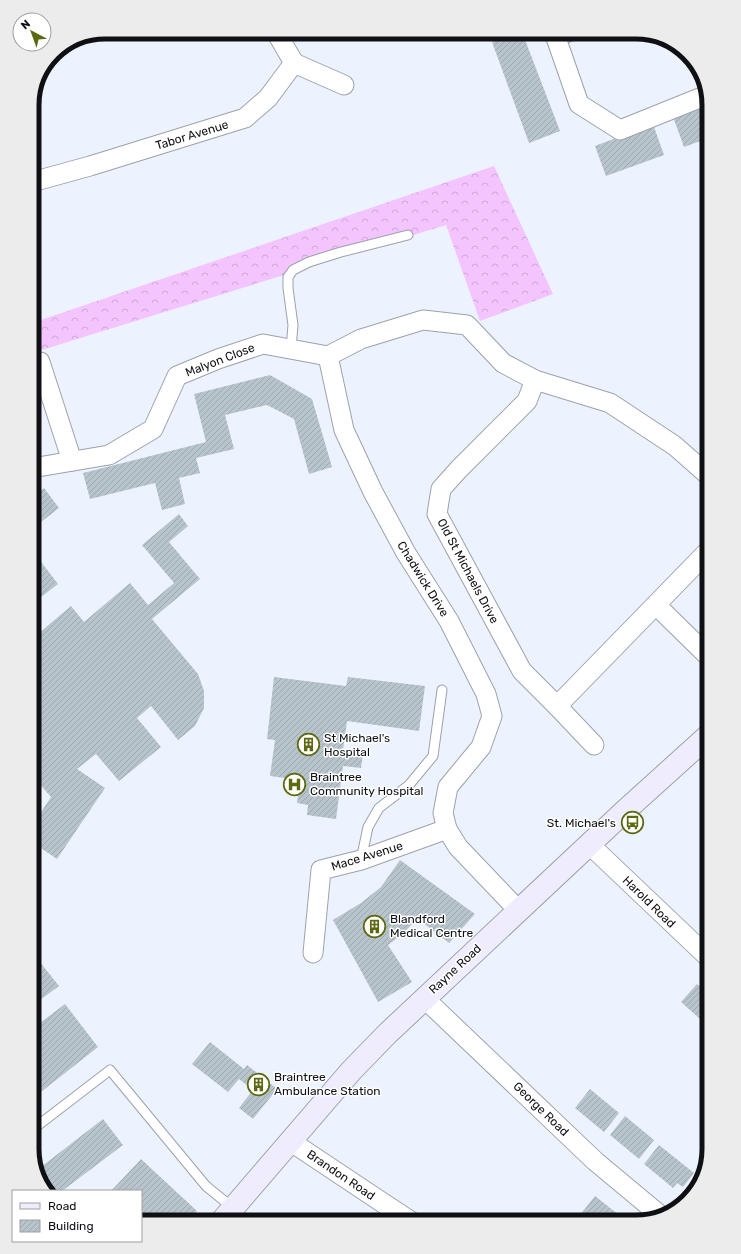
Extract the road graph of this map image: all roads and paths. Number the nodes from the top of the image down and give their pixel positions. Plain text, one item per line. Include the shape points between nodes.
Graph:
1 (280, 39) edge
2 (556, 39) edge
3 (294, 63) junction
4 (344, 85) dead end
5 (701, 97) edge
6 (39, 178) edge
7 (408, 235) dead end
8 (290, 349) junction
9 (328, 356) junction
10 (39, 362) edge
11 (536, 380) junction
12 (72, 461) junction
13 (39, 467) edge
14 (702, 470) edge
15 (702, 557) edge
16 (656, 605) junction
17 (702, 650) edge
18 (442, 690) dead end
19 (557, 706) junction
20 (702, 742) edge
21 (594, 745) dead end
22 (447, 829) junction
23 (590, 845) junction
24 (361, 860) junction
25 (519, 911) junction
26 (702, 951) edge
27 (313, 953) dead end
28 (424, 998) junction
29 (39, 1125) edge
30 (290, 1141) junction
31 (656, 1212) edge
32 (227, 1215) edge
33 (401, 1215) edge

1 - 3 street
2 - 5 street via 579,104 620,130
3 - 4 street
3 - 6 street, Tabor Avenue via 268,98 245,118 90,166
7 - 8 lane via 341,252 293,270 288,277 293,325
8 - 9 street, Malyon Close
8 - 12 street, Malyon Close via 263,344 178,376 153,429 109,455
9 - 11 street via 361,339 423,320 467,325 504,364
9 - 22 street, Chadwick Drive via 344,430 373,492 406,553 449,621 486,694 492,716 481,747 448,787 443,813
10 - 12 street
11 - 14 street via 610,403 675,446
11 - 19 street, Old St Michaels Drive via 527,402 441,489 437,514 522,671
12 - 13 street, Malyon Close
15 - 16 street
16 - 17 street
16 - 19 street
18 - 24 lane via 433,756 409,785 379,808 368,827
19 - 21 street, Old St Michaels Drive
20 - 23 main road, Rayne Road
22 - 24 street, Mace Avenue
22 - 25 street, Chadwick Drive via 458,847
23 - 25 main road, Rayne Road
23 - 26 street, Harold Road
24 - 27 street, Mace Avenue via 321,870
25 - 28 main road, Rayne Road
28 - 30 main road, Rayne Road via 351,1071
28 - 31 street, George Road via 595,1162
29 - 32 lane via 110,1070
30 - 32 main road, Rayne Road
30 - 33 street, Brandon Road

